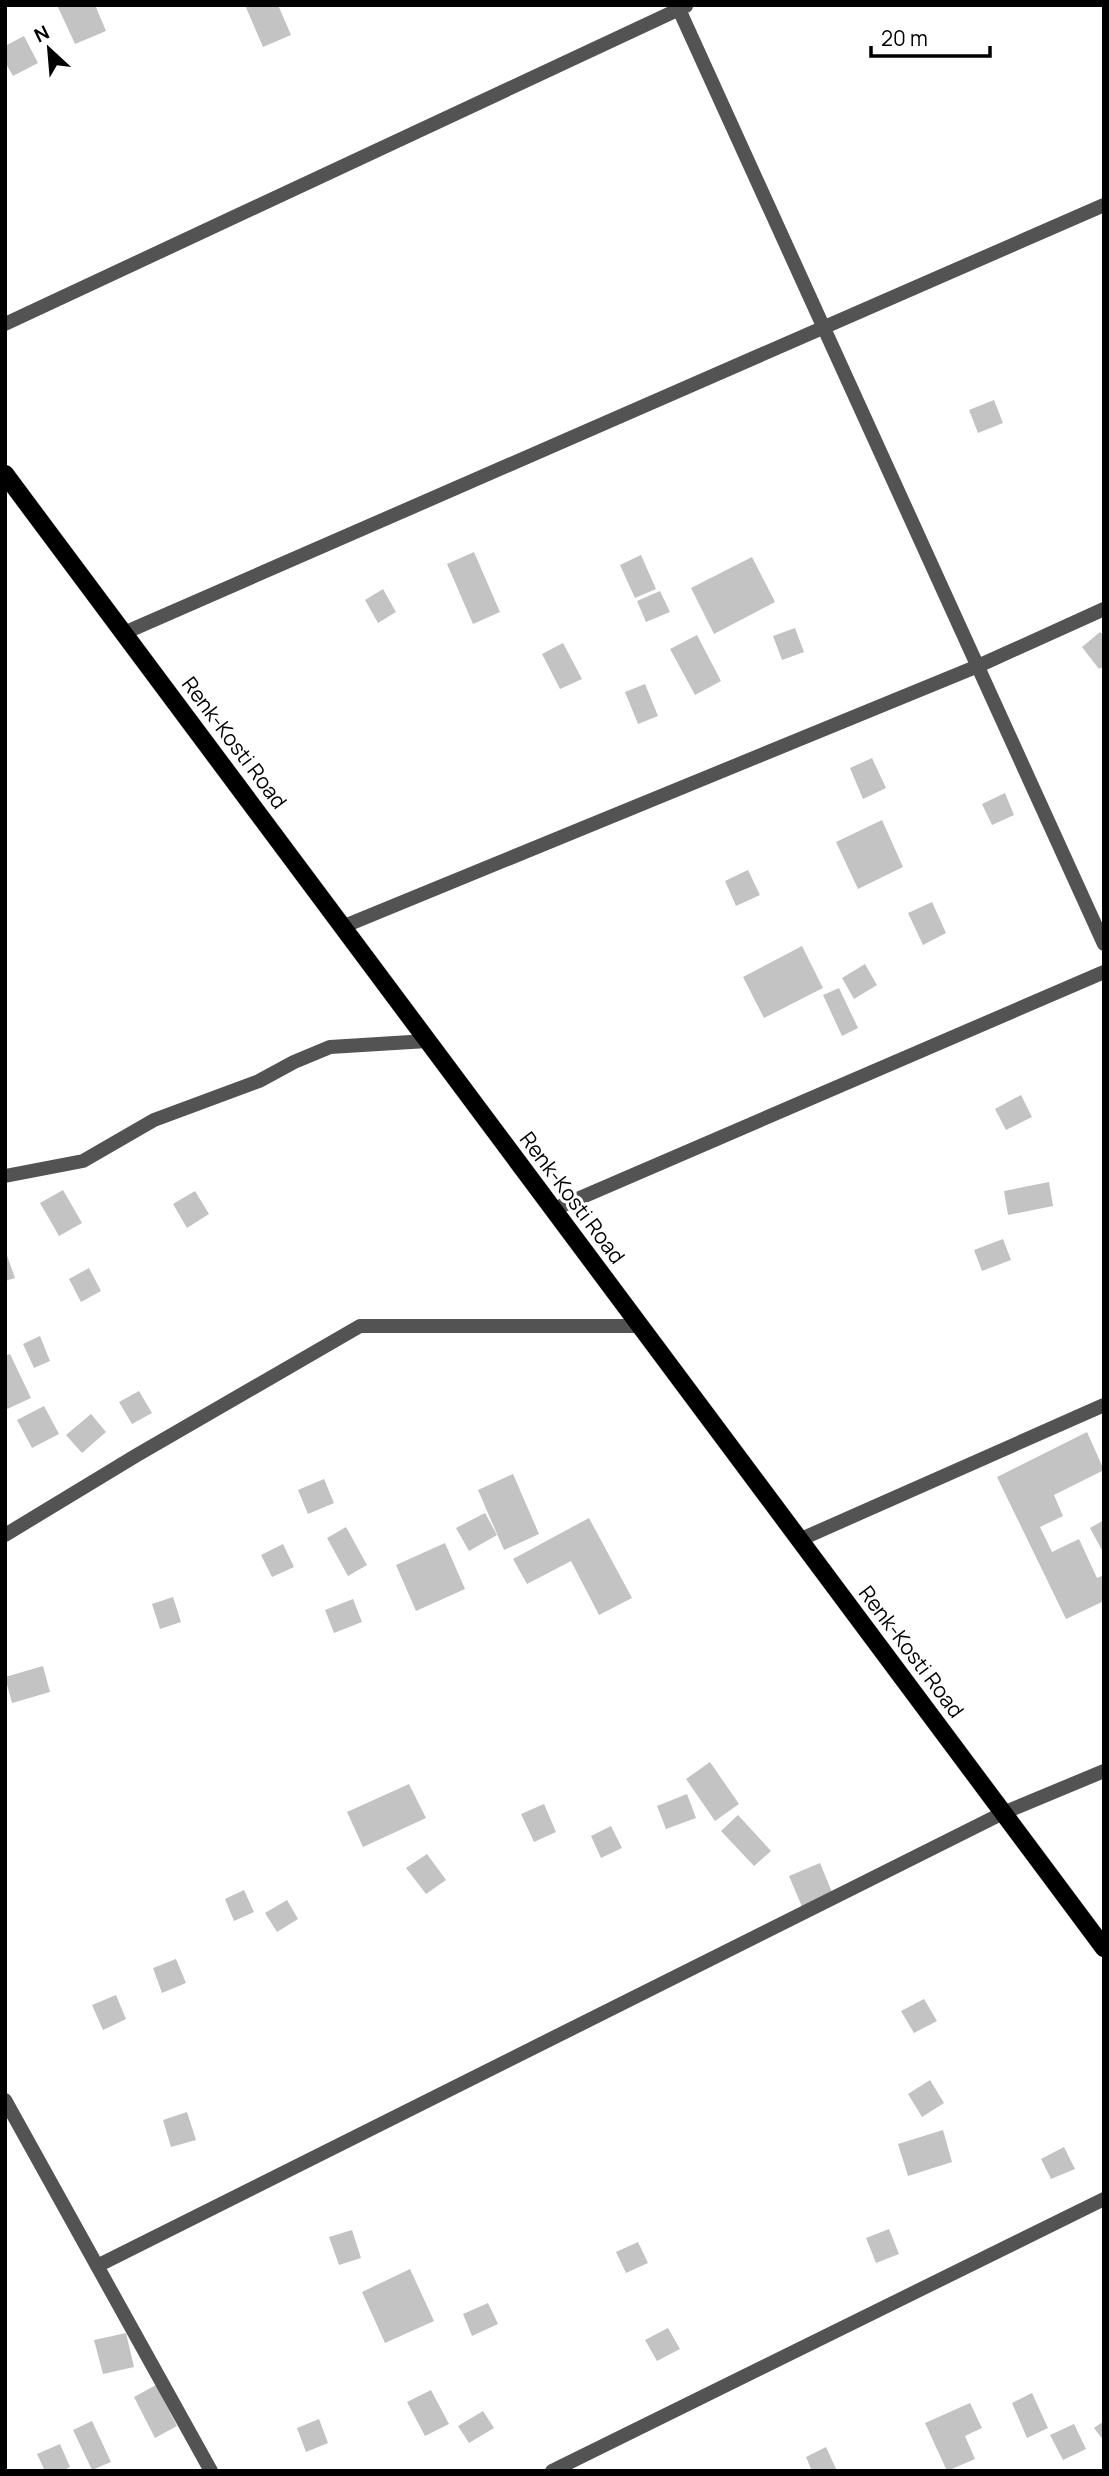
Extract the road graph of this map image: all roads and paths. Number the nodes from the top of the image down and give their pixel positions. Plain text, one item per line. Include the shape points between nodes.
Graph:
1 (681, 7) edge
2 (1104, 205) edge
3 (5, 324) edge
4 (823, 327) junction
5 (5, 474) edge
6 (1104, 609) edge
7 (124, 633) junction
8 (978, 666) junction
9 (342, 927) junction
10 (1104, 944) edge
11 (1104, 972) edge
12 (427, 1041) junction
13 (5, 1176) edge
14 (552, 1210) junction
15 (639, 1326) junction
16 (1104, 1405) edge
17 (5, 1535) edge
18 (799, 1540) junction
19 (1104, 1771) edge
20 (1003, 1813) junction
21 (1104, 1948) edge
22 (5, 2100) edge
23 (1104, 2199) edge
24 (97, 2266) junction
25 (211, 2471) edge
26 (552, 2471) edge

1 - 3 street
1 - 4 street
2 - 4 street
4 - 7 street
4 - 8 street
5 - 7 main road, Renk-Kosti Road
6 - 8 street
7 - 9 main road, Renk-Kosti Road
8 - 9 street
8 - 10 street
9 - 12 main road, Renk-Kosti Road
11 - 14 street
12 - 13 street via 330,1047 259,1081 154,1120 83,1161
12 - 14 main road, Renk-Kosti Road
14 - 15 main road, Renk-Kosti Road
15 - 17 street via 360,1326
15 - 18 main road, Renk-Kosti Road
16 - 18 street
18 - 20 main road, Renk-Kosti Road
19 - 20 street
20 - 21 main road, Renk-Kosti Road
20 - 24 street
22 - 24 street
23 - 26 street
24 - 25 street

